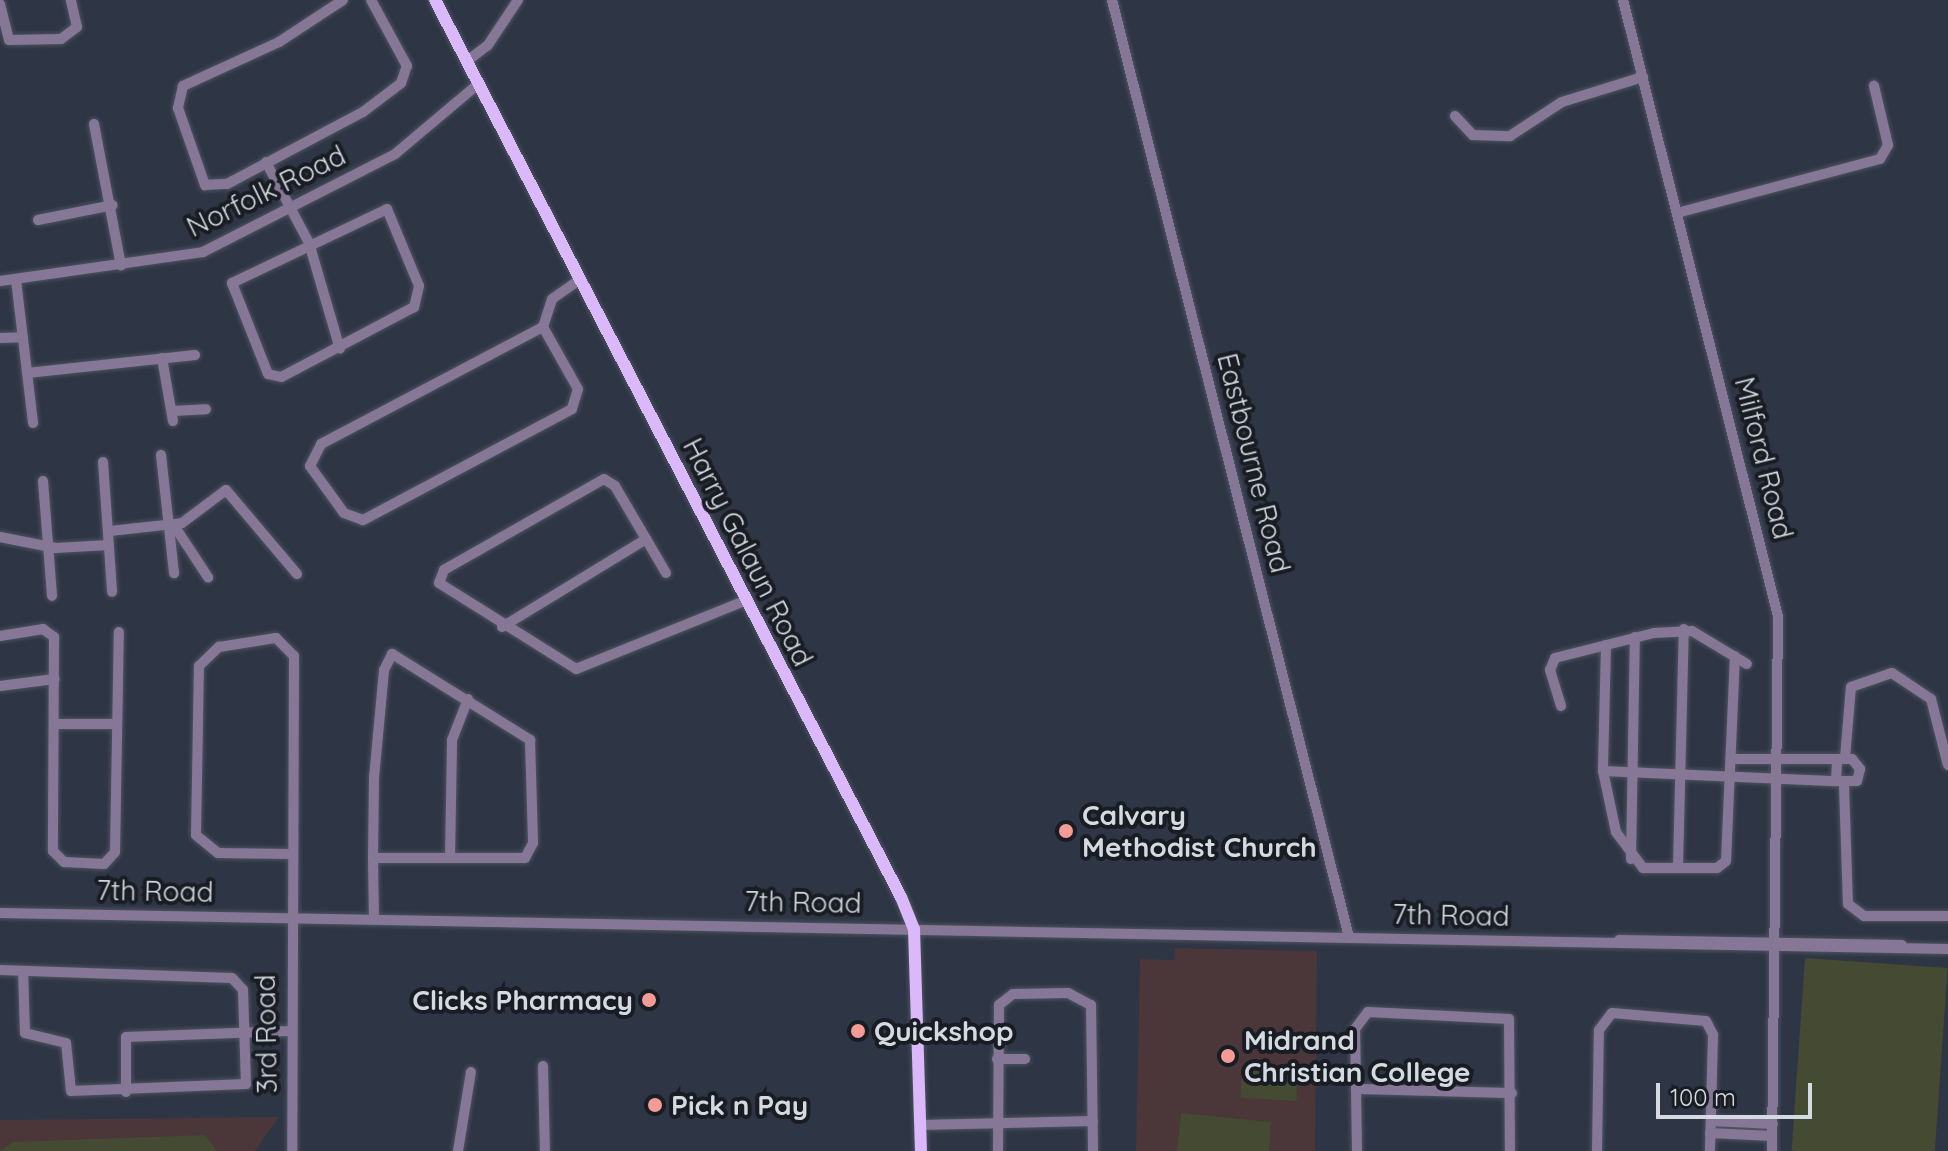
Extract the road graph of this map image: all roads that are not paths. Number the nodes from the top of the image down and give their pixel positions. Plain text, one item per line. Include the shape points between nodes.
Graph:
1 (71, 0) edge
2 (343, 0) edge
3 (371, 0) edge
4 (435, 0) edge
5 (518, 0) edge
6 (1112, 0) edge
7 (1623, 0) edge
8 (0, 4) edge
9 (467, 61) junction
10 (1643, 77) junction
11 (478, 84) junction
12 (1874, 86) dead end
13 (1455, 116) dead end
14 (94, 124) dead end
15 (266, 162) junction
16 (113, 205) junction
17 (291, 207) junction
18 (1677, 213) junction
19 (38, 220) dead end
20 (309, 243) junction
21 (121, 265) junction
22 (581, 279) junction
23 (16, 280) junction
24 (0, 281) edge
25 (543, 327) junction
26 (23, 337) junction
27 (0, 338) edge
28 (340, 349) junction
29 (195, 355) dead end
30 (162, 358) junction
31 (27, 373) junction
32 (206, 409) dead end
33 (33, 423) dead end
34 (161, 455) dead end
35 (103, 462) dead end
36 (43, 481) dead end
37 (171, 524) junction
38 (110, 531) junction
39 (0, 537) edge
40 (646, 539) junction
41 (109, 545) junction
42 (47, 547) junction
43 (174, 573) dead end
44 (666, 573) dead end
45 (297, 574) dead end
46 (208, 577) dead end
47 (112, 592) dead end
48 (52, 596) dead end
49 (747, 600) junction
50 (502, 627) junction
51 (1684, 629) junction
52 (119, 632) dead end
53 (0, 636) edge
54 (1635, 637) junction
55 (1606, 645) junction
56 (1735, 656) junction
57 (1747, 664) dead end
58 (55, 679) junction
59 (0, 686) edge
60 (468, 699) junction
61 (1561, 706) dead end
62 (55, 724) junction
63 (117, 724) junction
64 (1731, 759) junction
65 (1757, 760) junction
66 (1841, 760) junction
67 (1775, 761) junction
68 (1798, 761) junction
69 (1948, 765) edge
70 (1603, 771) junction
71 (1633, 771) junction
72 (1682, 772) junction
73 (1730, 775) junction
74 (1757, 777) junction
75 (1775, 780) junction
76 (1797, 780) junction
77 (1840, 783) junction
78 (289, 854) junction
79 (373, 858) junction
80 (450, 858) junction
81 (1631, 860) junction
82 (1678, 867) junction
83 (0, 913) edge
84 (1948, 916) edge
85 (289, 917) junction
86 (374, 919) junction
87 (914, 929) junction
88 (1349, 937) junction
89 (1776, 943) junction
90 (1948, 949) edge
91 (0, 970) edge
92 (23, 971) junction
93 (244, 1031) junction
94 (290, 1031) junction
95 (997, 1059) junction
96 (1025, 1059) dead end
97 (543, 1066) dead end
98 (471, 1072) dead end
99 (1356, 1089) junction
100 (126, 1092) junction
101 (1512, 1093) junction
102 (1093, 1121) junction
103 (1711, 1121) junction
104 (999, 1122) junction
105 (1773, 1124) junction
106 (920, 1125) junction
107 (1710, 1133) junction
108 (1772, 1136) junction
109 (292, 1151) edge
110 (458, 1151) edge
111 (545, 1151) edge
112 (921, 1151) edge
113 (998, 1151) edge
114 (1093, 1151) edge
115 (1357, 1151) edge
116 (1510, 1151) edge
117 (1597, 1151) edge
118 (1710, 1151) edge
119 (1772, 1151) edge

1 - 8 street via 75,33 15,42 5,37
2 - 15 street via 279,42 187,83 179,94 205,185 227,184
3 - 15 street via 407,66 404,79 363,112
4 - 9 main road, Harry Galaun Road
5 - 9 street via 488,45
6 - 88 street, Eastbourne Road
7 - 10 street, Milford Road
9 - 11 main road, Harry Galaun Road
10 - 13 street via 1562,102 1510,136 1473,135
10 - 18 street, Milford Road
11 - 17 street, Norfolk Road via 395,154
11 - 22 main road, Harry Galaun Road
12 - 18 street via 1888,145 1880,159
14 - 16 street
15 - 17 street
16 - 19 street
16 - 21 street
17 - 20 street
17 - 21 street, Norfolk Road via 203,252
18 - 67 street, Milford Road via 1776,605
20 - 28 street
20 - 28 street via 234,281 233,297 271,376
20 - 28 street via 387,209 419,286 405,315
21 - 23 street, Norfolk Road
22 - 25 street via 552,299
22 - 49 main road, Harry Galaun Road
23 - 24 street, Norfolk Road
23 - 26 street
25 - 25 street via 578,389 572,409 363,520 344,513 310,466 321,444
26 - 27 street
26 - 31 street
29 - 30 street
30 - 31 street
30 - 32 street via 172,416
31 - 33 street
34 - 37 street
35 - 38 street
36 - 42 street
37 - 38 street
37 - 43 street
37 - 45 street via 230,491
37 - 46 street
38 - 41 street
39 - 42 street
40 - 44 street
40 - 50 street
40 - 50 street via 604,479 444,570 442,588
41 - 42 street
41 - 47 street
42 - 48 street
49 - 50 street via 576,669
49 - 87 main road, Harry Galaun Road
51 - 54 street
51 - 56 street
51 - 72 street
52 - 63 street
53 - 58 street via 50,631
54 - 55 street
54 - 71 street
55 - 61 street via 1552,661
55 - 70 street
56 - 57 street
56 - 64 street
58 - 59 street
58 - 62 street
60 - 79 street via 399,655 387,660
60 - 80 street via 452,740
60 - 80 street via 532,746 533,843 519,860
62 - 63 street
62 - 63 street via 48,744 53,851 64,862 104,864 115,852
64 - 65 street
64 - 73 street
65 - 67 street
65 - 74 street
66 - 68 street
66 - 69 street via 1851,687 1892,673 1931,699
66 - 77 street
66 - 77 street via 1860,769 1857,781
67 - 68 street
67 - 75 street, Milford Road
68 - 76 street
70 - 71 street
70 - 81 street via 1613,826
71 - 72 street
71 - 81 street
72 - 73 street
72 - 82 street
73 - 74 street
73 - 82 street via 1726,861 1717,868
74 - 75 street
75 - 76 street
75 - 89 street, Milford Road
76 - 77 street
77 - 84 street via 1848,904 1864,916
78 - 78 street, 3rd Road via 292,650 276,638 219,647 199,666 196,835 218,853
78 - 85 street, 3rd Road
79 - 80 street
79 - 86 street
81 - 82 street via 1643,868
83 - 85 street, 7th Road
85 - 86 street, 7th Road
85 - 94 street, 3rd Road
86 - 87 street, 7th Road
87 - 88 street, 7th Road
87 - 106 main road, Harry Galaun Road
88 - 89 street, 7th Road
89 - 90 street, 7th Road
89 - 105 street, Milford Road
91 - 92 street
92 - 93 street via 226,975 243,990
92 - 100 street via 25,1033 66,1043 67,1088
93 - 94 street
93 - 100 street via 247,1079 238,1089
93 - 100 street via 124,1038
94 - 109 street, 3rd Road
95 - 96 street
95 - 102 street via 997,1011 1007,996 1083,997 1091,1005
95 - 104 street
97 - 111 street
98 - 110 street
99 - 101 street
99 - 101 street via 1355,1029 1363,1014 1495,1013 1513,1024
99 - 115 street
101 - 116 street
102 - 104 street
102 - 114 street
103 - 105 street
103 - 107 street
103 - 117 street via 1706,1021 1612,1013 1599,1030
104 - 106 street
104 - 113 street
105 - 108 street, Milford Road
106 - 112 main road, Harry Galaun Road
107 - 108 street
107 - 118 street
108 - 119 street, Milford Road

